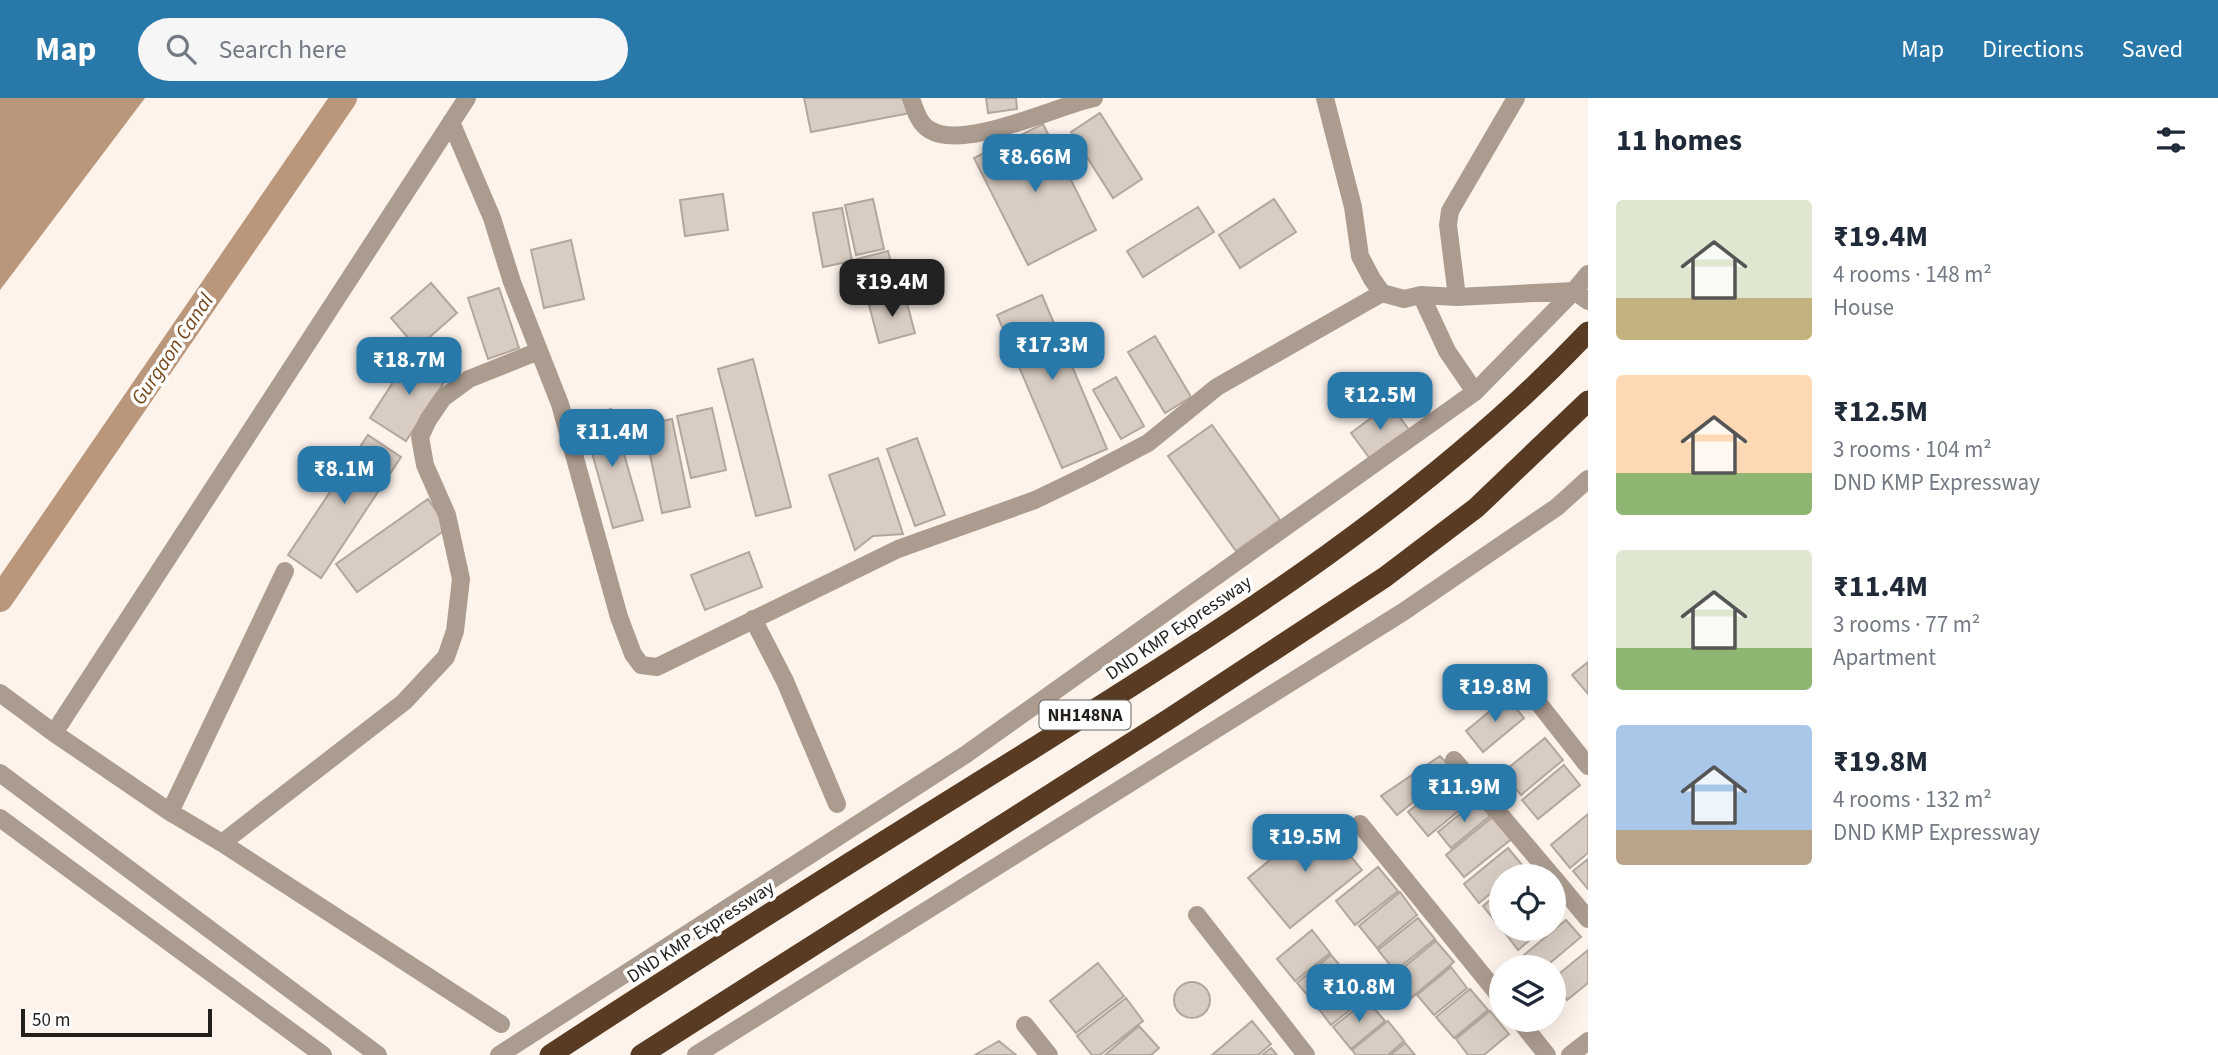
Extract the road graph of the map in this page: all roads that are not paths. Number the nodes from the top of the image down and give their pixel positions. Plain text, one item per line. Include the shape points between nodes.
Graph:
1 (467, 98) edge
2 (911, 98) edge
3 (1094, 98) edge
4 (1325, 98) edge
5 (1516, 98) edge
6 (451, 122) junction
7 (1588, 274) edge
8 (1382, 293) junction
9 (1421, 295) junction
10 (1581, 296) edge
11 (1457, 297) junction
12 (1588, 332) edge
13 (539, 351) junction
14 (1475, 392) junction
15 (1588, 401) edge
16 (1588, 479) edge
17 (285, 571) dead end
18 (753, 619) junction
19 (0, 692) edge
20 (1540, 705) dead end
21 (54, 733) junction
22 (1454, 760) dead end
23 (1588, 766) edge
24 (0, 774) edge
25 (837, 804) dead end
26 (170, 813) junction
27 (0, 818) edge
28 (1360, 824) dead end
29 (222, 843) junction
30 (1541, 864) edge
31 (1566, 893) edge
32 (1197, 915) dead end
33 (1588, 919) edge
34 (1489, 983) edge
35 (501, 1024) dead end
36 (1025, 1024) dead end
37 (1529, 1032) edge
38 (1588, 1041) edge
39 (323, 1055) edge
40 (379, 1055) edge
41 (499, 1055) edge
42 (550, 1055) edge
43 (641, 1055) edge
44 (696, 1055) edge
45 (1049, 1055) edge
46 (1306, 1055) edge
47 (1547, 1055) edge
48 (1570, 1055) edge

1 - 6 street
2 - 3 street via 916,115 930,130 967,135
4 - 8 street via 1353,207 1360,256
5 - 11 street via 1450,211
6 - 13 street via 492,218
6 - 21 street
7 - 10 street
8 - 9 street via 1404,299
8 - 18 street via 1217,387 1148,443 1089,474 1035,500 898,549
9 - 11 street
9 - 14 street via 1447,351
10 - 11 street
10 - 14 street
12 - 42 highway, DND KMP Expressway / NH148NA via 1546,376 1359,534 1148,676
13 - 18 street via 560,404 619,617 641,665 657,667
13 - 29 street via 460,385 443,398 421,437 425,465 447,514 461,579 455,631 446,657 404,702
14 - 41 street via 965,755
15 - 43 highway, NH148NA via 1476,508 1385,577
16 - 44 street via 1558,508 1403,612
17 - 26 street
18 - 25 street via 785,681
19 - 21 street
20 - 23 street
21 - 26 street
22 - 30 street
24 - 40 street
26 - 29 street
27 - 39 street
28 - 34 street
29 - 35 street
31 - 33 street
32 - 46 street
36 - 45 street
37 - 47 street
38 - 48 street

